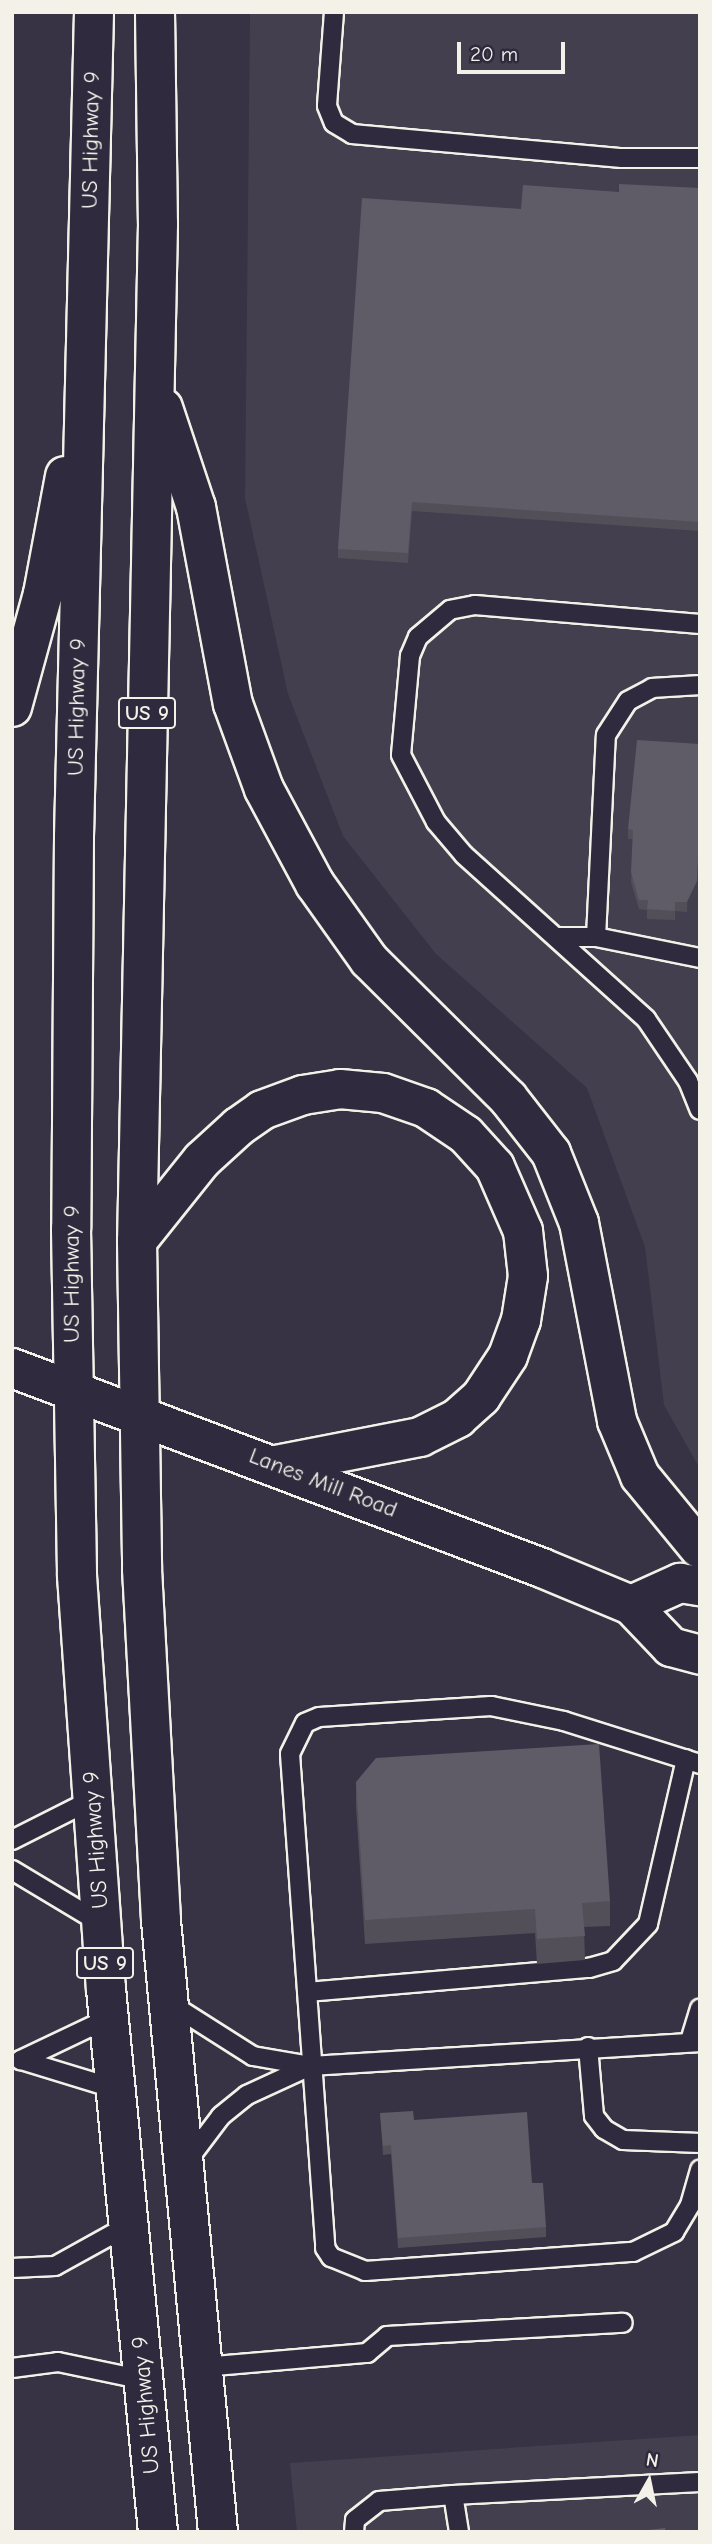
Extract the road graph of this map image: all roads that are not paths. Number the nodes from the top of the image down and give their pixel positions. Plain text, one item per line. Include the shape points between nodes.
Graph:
1 (94, 12) edge
2 (155, 12) edge
3 (334, 12) edge
4 (700, 158) edge
5 (154, 379) junction
6 (85, 385) junction
7 (700, 624) edge
8 (700, 685) edge
9 (12, 707) edge
10 (557, 936) junction
11 (596, 937) junction
12 (700, 958) edge
13 (700, 1110) edge
14 (137, 1241) junction
15 (12, 1368) edge
16 (73, 1393) junction
17 (139, 1414) junction
18 (276, 1465) junction
19 (700, 1549) edge
20 (700, 1586) edge
21 (631, 1605) junction
22 (700, 1655) edge
23 (693, 1762) edge
24 (93, 1799) junction
25 (12, 1840) edge
26 (12, 1870) edge
27 (102, 1925) junction
28 (306, 1992) junction
29 (168, 2002) junction
30 (700, 2008) edge
31 (109, 2018) junction
32 (695, 2042) edge
33 (588, 2047) junction
34 (17, 2060) edge
35 (311, 2066) junction
36 (116, 2089) junction
37 (700, 2143) edge
38 (183, 2166) junction
39 (700, 2169) edge
40 (129, 2225) junction
41 (12, 2268) edge
42 (622, 2323) dead end
43 (203, 2367) junction
44 (12, 2368) edge
45 (144, 2380) junction
46 (700, 2482) edge
47 (453, 2495) junction
48 (158, 2532) edge
49 (218, 2532) edge
50 (354, 2532) edge
51 (459, 2532) edge

1 - 6 main road, US Highway 9 / US 9
2 - 5 main road, US 9 via 159,224
3 - 4 lane via 327,106 334,123 352,134 622,158
5 - 14 main road, US 9
5 - 19 main road via 195,507 233,704 264,789 316,884 369,960 508,1098 551,1153 579,1223 617,1421 639,1476
6 - 9 main road via 43,594
6 - 16 main road, US Highway 9 / US 9 via 74,837
7 - 10 lane via 475,605 450,610 418,637 410,656 401,755 406,772 436,822 464,855
8 - 11 lane via 652,688 628,701 606,735
10 - 11 lane
10 - 13 lane via 646,1019 688,1081
11 - 12 lane
14 - 17 main road, US 9
14 - 18 main road via 202,1160 238,1127 262,1111 303,1095 340,1089 383,1093 426,1108 466,1135 495,1167 523,1231 528,1276 521,1320 508,1356 481,1397 458,1418 420,1437
15 - 16 main road, Lanes Mill Road
16 - 17 main road, Lanes Mill Road
16 - 24 main road, US Highway 9 / US 9 via 78,1576
17 - 18 main road, Lanes Mill Road
17 - 29 main road, US 9 via 146,1649
18 - 21 main road, Lanes Mill Road
20 - 21 main road via 680,1583
21 - 22 main road, Lanes Mill Road via 671,1647
23 - 28 lane via 648,1924 612,1961 589,1968
23 - 28 lane via 514,1707 319,1717 304,1723 290,1754
24 - 25 lane
24 - 27 main road, US Highway 9 / US 9
26 - 27 lane
27 - 31 main road, US Highway 9 / US 9
28 - 35 lane
29 - 35 lane via 253,2056
29 - 38 main road, US 9
30 - 32 lane
31 - 34 lane
31 - 36 main road, US Highway 9 / US 9
32 - 33 lane
33 - 35 lane
33 - 37 lane via 594,2116 604,2129 623,2140
34 - 36 lane
35 - 38 lane via 278,2078 230,2109
35 - 39 lane via 325,2248 331,2257 365,2271 633,2252 674,2232 690,2205
36 - 40 main road, US Highway 9 / US 9
38 - 43 main road, US 9
40 - 41 lane via 55,2266
40 - 45 main road, US Highway 9 / US 9
42 - 43 lane via 387,2336 367,2353
43 - 49 main road, US 9
44 - 45 lane via 58,2362
45 - 48 main road, US Highway 9 / US 9
46 - 47 lane
47 - 50 lane via 379,2501 355,2520
47 - 51 lane

